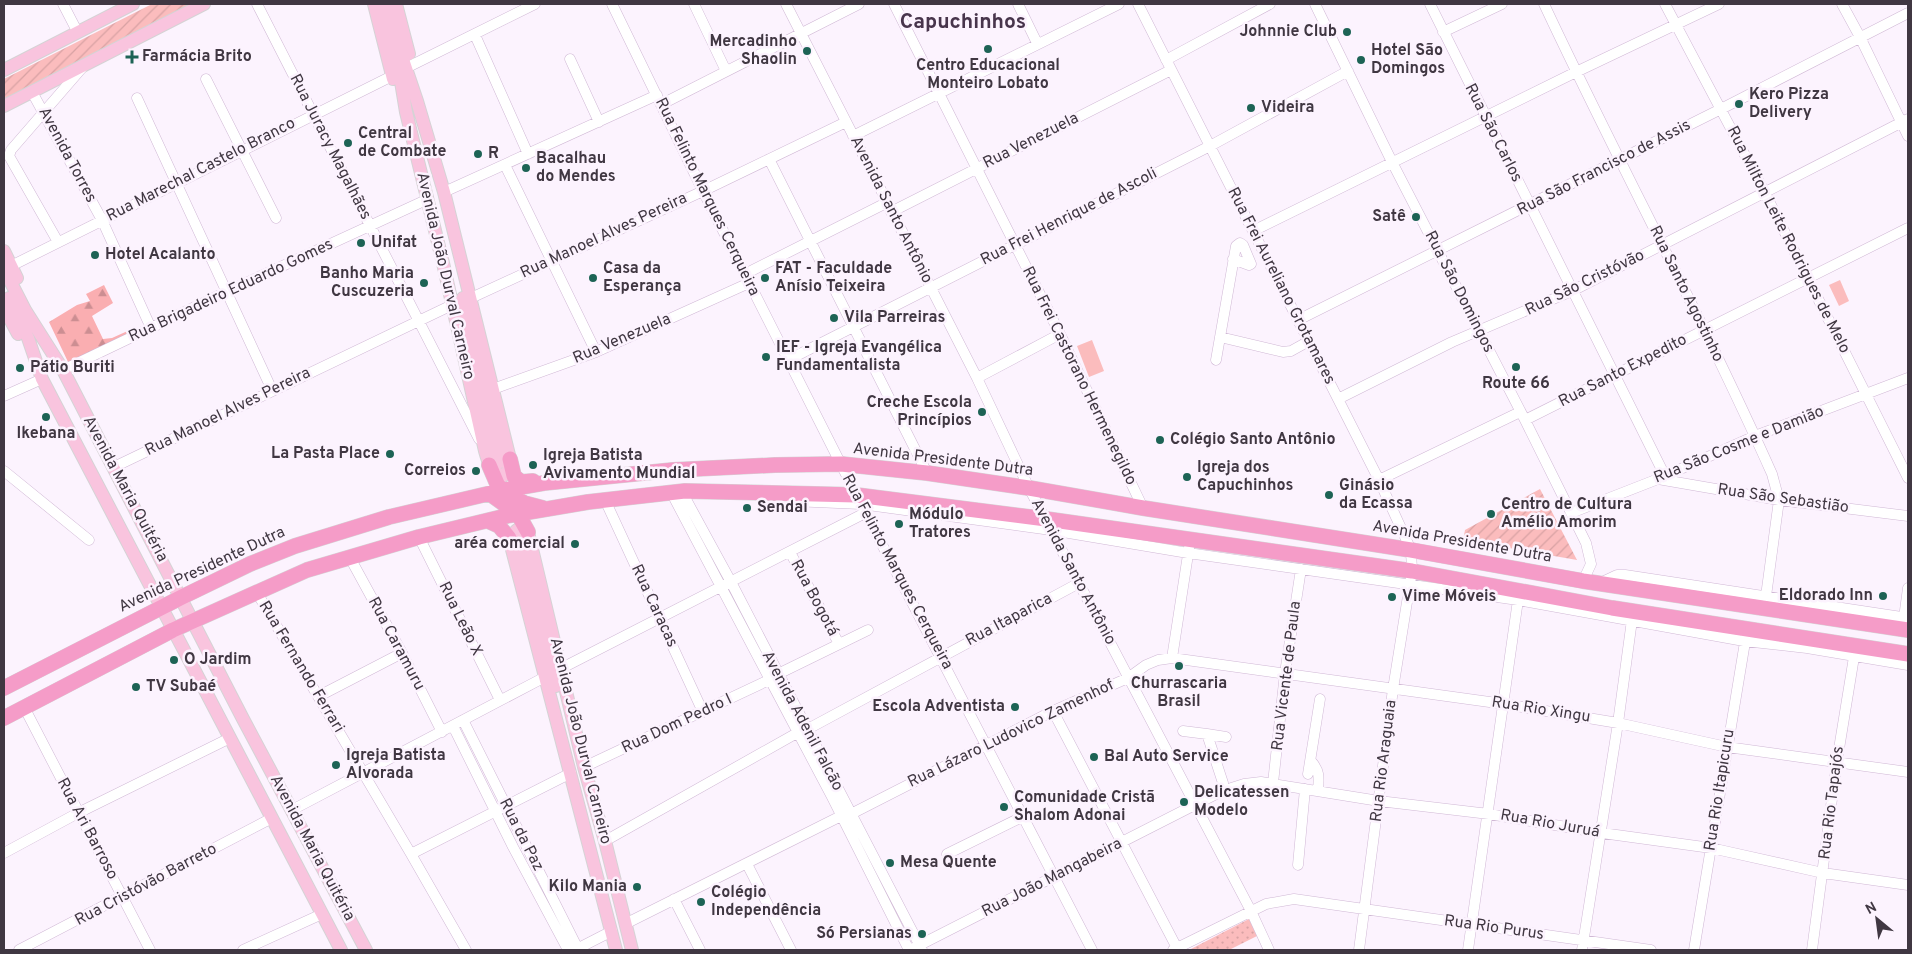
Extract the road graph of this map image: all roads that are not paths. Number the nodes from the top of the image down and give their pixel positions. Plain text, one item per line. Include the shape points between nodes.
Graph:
1 (64, 4) edge
2 (132, 4) edge
3 (204, 4) edge
4 (257, 4) edge
5 (374, 4) edge
6 (386, 4) edge
7 (396, 4) edge
8 (535, 4) edge
9 (612, 4) edge
10 (694, 4) edge
11 (786, 4) edge
12 (859, 4) edge
13 (894, 4) edge
14 (1018, 4) edge
15 (1119, 4) edge
16 (1138, 4) edge
17 (1270, 4) edge
18 (1315, 4) edge
19 (1430, 4) edge
20 (1502, 4) edge
21 (1544, 4) edge
22 (1665, 4) edge
23 (1719, 4) edge
24 (1842, 4) edge
25 (1908, 14) edge
26 (1675, 25) junction
27 (392, 27) junction
28 (77, 31) junction
29 (1443, 32) junction
30 (801, 33) junction
31 (475, 35) junction
32 (1860, 37) junction
33 (1038, 43) junction
34 (570, 59) dead end
35 (1166, 60) junction
36 (85, 65) junction
37 (412, 65) junction
38 (4, 70) edge
39 (726, 70) junction
40 (1171, 70) junction
41 (1348, 71) junction
42 (1576, 72) junction
43 (392, 76) junction
44 (206, 79) dead end
45 (32, 92) junction
46 (939, 93) junction
47 (657, 95) junction
48 (138, 98) dead end
49 (417, 101) junction
50 (662, 104) junction
51 (4, 106) edge
52 (1721, 109) junction
53 (406, 112) junction
54 (45, 113) junction
55 (313, 114) junction
56 (1485, 117) junction
57 (1905, 121) edge
58 (599, 122) junction
59 (846, 122) junction
60 (853, 136) junction
61 (1908, 136) edge
62 (1210, 146) junction
63 (241, 150) junction
64 (528, 154) junction
65 (769, 159) junction
66 (1619, 160) junction
67 (1392, 162) junction
68 (505, 165) junction
69 (977, 168) junction
70 (177, 182) junction
71 (703, 190) junction
72 (444, 192) junction
73 (1765, 194) junction
74 (426, 200) junction
75 (1530, 205) junction
76 (888, 207) junction
77 (276, 218) dead end
78 (102, 220) junction
79 (371, 227) junction
80 (1908, 228) edge
81 (1254, 231) junction
82 (809, 241) junction
83 (58, 242) junction
84 (1015, 245) junction
85 (1662, 245) junction
86 (1438, 250) junction
87 (4, 251) edge
88 (1233, 259) dead end
89 (552, 261) junction
90 (461, 263) junction
91 (8, 267) edge
92 (444, 269) junction
93 (747, 278) junction
94 (1808, 278) junction
95 (4, 286) edge
96 (930, 287) junction
97 (226, 292) junction
98 (1572, 292) junction
99 (471, 298) junction
100 (452, 305) junction
101 (4, 308) edge
102 (1298, 320) junction
103 (419, 322) junction
104 (467, 325) junction
105 (852, 327) junction
106 (151, 328) junction
107 (1705, 329) junction
108 (1480, 332) junction
109 (1060, 334) junction
110 (1220, 337) junction
111 (1309, 341) junction
112 (596, 352) junction
113 (788, 360) junction
114 (1216, 360) dead end
115 (62, 369) junction
116 (1614, 376) junction
117 (42, 378) junction
118 (976, 378) junction
119 (1908, 378) edge
120 (493, 389) junction
121 (272, 390) junction
122 (1866, 394) junction
123 (4, 396) edge
124 (1338, 399) junction
125 (1523, 416) junction
126 (1755, 436) junction
127 (496, 459) junction
128 (841, 464) junction
129 (114, 468) junction
130 (4, 472) edge
131 (927, 473) junction
132 (1908, 476) edge
133 (1662, 477) junction
134 (1379, 480) junction
135 (544, 483) junction
136 (1028, 488) junction
137 (497, 492) junction
138 (679, 492) junction
139 (474, 497) junction
140 (605, 500) junction
141 (1779, 500) junction
142 (861, 504) junction
143 (1143, 508) junction
144 (544, 510) junction
145 (1571, 513) junction
146 (518, 514) junction
147 (1908, 516) edge
148 (488, 521) junction
149 (1048, 525) junction
150 (419, 537) junction
151 (519, 537) junction
152 (90, 540) dead end
153 (1189, 547) junction
154 (1411, 550) junction
155 (790, 552) junction
156 (1239, 553) junction
157 (160, 555) junction
158 (349, 556) junction
159 (140, 565) junction
160 (1301, 569) junction
161 (1351, 570) junction
162 (1412, 579) junction
163 (1583, 581) junction
164 (1079, 583) junction
165 (1599, 583) junction
166 (726, 584) junction
167 (1702, 587) junction
168 (1908, 588) edge
169 (256, 591) junction
170 (1494, 591) junction
171 (1766, 596) junction
172 (182, 597) junction
173 (1691, 598) junction
174 (1518, 600) junction
175 (162, 607) junction
176 (1565, 608) junction
177 (1612, 608) junction
178 (660, 617) junction
179 (193, 620) junction
180 (1632, 620) junction
181 (1907, 622) edge
182 (173, 630) junction
183 (868, 630) dead end
184 (1746, 635) junction
185 (1794, 637) junction
186 (839, 644) junction
187 (1807, 648) junction
188 (402, 653) junction
189 (1908, 654) edge
190 (941, 657) junction
191 (1854, 657) junction
192 (1172, 658) junction
193 (1908, 665) edge
194 (562, 668) junction
195 (1285, 673) junction
196 (545, 677) junction
197 (774, 677) junction
198 (1128, 678) junction
199 (4, 688) edge
200 (1393, 690) junction
201 (319, 696) junction
202 (1320, 699) dead end
203 (500, 700) junction
204 (1504, 704) junction
205 (24, 707) junction
206 (1053, 711) junction
207 (703, 712) junction
208 (242, 717) junction
209 (4, 718) edge
210 (463, 720) junction
211 (1618, 723) junction
212 (453, 726) junction
213 (1183, 731) dead end
214 (442, 732) junction
215 (802, 732) junction
216 (227, 733) junction
217 (1207, 734) junction
218 (1226, 738) dead end
219 (987, 746) junction
220 (1728, 746) junction
221 (574, 758) junction
222 (1310, 761) junction
223 (1837, 761) junction
224 (584, 767) junction
225 (363, 772) junction
226 (1908, 772) edge
227 (571, 773) junction
228 (1308, 774) dead end
229 (1273, 783) junction
230 (1305, 789) junction
231 (1222, 791) junction
232 (1318, 791) junction
233 (1379, 801) junction
234 (1194, 806) junction
235 (506, 807) junction
236 (292, 810) junction
237 (495, 812) junction
238 (78, 813) junction
239 (1489, 814) junction
240 (846, 815) junction
241 (1022, 817) junction
242 (272, 818) junction
243 (1602, 833) junction
244 (605, 841) junction
245 (524, 842) junction
246 (1122, 842) junction
247 (513, 847) junction
248 (1711, 848) junction
249 (4, 853) edge
250 (411, 854) junction
251 (947, 854) dead end
252 (748, 864) junction
253 (1298, 865) dead end
254 (1823, 873) junction
255 (1054, 878) junction
256 (1908, 885) edge
257 (123, 897) junction
258 (674, 899) junction
259 (1366, 909) junction
260 (1250, 911) junction
261 (322, 914) junction
262 (625, 924) junction
263 (1472, 925) junction
264 (612, 931) junction
265 (1583, 945) edge
266 (915, 949) edge
267 (19, 950) edge
268 (150, 950) edge
269 (243, 950) edge
270 (341, 950) edge
271 (366, 950) edge
272 (466, 950) edge
273 (574, 950) edge
274 (616, 950) edge
275 (632, 950) edge
276 (700, 950) edge
277 (791, 950) edge
278 (1092, 950) edge
279 (1176, 950) edge
280 (1269, 950) edge
281 (1359, 950) edge
282 (1468, 950) edge
283 (1651, 950) edge
284 (1694, 950) edge
285 (1812, 950) edge

1 - 28 street
2 - 28 main road
3 - 36 main road
4 - 55 street, Rua Juracy Magalhães
5 - 43 main road
6 - 27 main road, Avenida João Durval Carneiro
7 - 37 main road
8 - 31 street
9 - 47 street, Rua Felinto Marques Cerqueira
10 - 39 street
11 - 30 street, Avenida Santo Antônio
12 - 30 street
13 - 46 street, Rua Frei Castorano Hermenegildo
14 - 33 street
15 - 33 street
16 - 35 street, Rua Frei Aureliano Grotamares
17 - 35 street
18 - 41 street, Rua São Domingos
19 - 29 street, Rua São Carlos
20 - 29 street
21 - 42 street, Rua Santo Agostinho
22 - 26 street, Rua Milton Leite Rodrigues de Melo
23 - 26 street
24 - 32 street
25 - 32 street, Rua São Francisco de Assis
26 - 42 street
26 - 52 street, Rua Milton Leite Rodrigues de Melo
27 - 49 main road, Avenida João Durval Carneiro
27 - 53 main road, Avenida João Durval Carneiro
28 - 38 main road
29 - 56 street, Rua São Carlos
30 - 39 street
30 - 59 street, Avenida Santo Antônio
31 - 37 street
31 - 64 street
32 - 52 street, Rua São Francisco de Assis
32 - 57 street
33 - 46 street
34 - 58 street
35 - 40 street, Rua Frei Aureliano Grotamares
36 - 45 main road
36 - 54 street
37 - 49 main road
39 - 50 street
40 - 62 street, Rua Frei Aureliano Grotamares
40 - 69 street, Rua Venezuela
41 - 62 street, Rua Frei Henrique de Ascoli
41 - 67 street, Rua São Domingos
42 - 56 street
42 - 66 street, Rua Santo Agostinho
43 - 53 main road
43 - 55 street, Rua Marechal Castelo Branco
44 - 63 street
45 - 51 main road
45 - 54 street, Avenida Torres
46 - 60 street
46 - 69 street, Rua Frei Castorano Hermenegildo
47 - 50 street, Rua Felinto Marques Cerqueira
47 - 58 street
48 - 70 street
49 - 72 main road, Avenida João Durval Carneiro
50 - 71 street, Rua Felinto Marques Cerqueira
52 - 66 street, Rua São Francisco de Assis
52 - 73 street, Rua Milton Leite Rodrigues de Melo
53 - 74 main road, Avenida João Durval Carneiro
54 - 78 street, Avenida Torres
54 - 83 street via 9,156
55 - 63 street, Rua Marechal Castelo Branco
55 - 79 street, Rua Juracy Magalhães
56 - 67 street
56 - 75 street, Rua São Carlos
57 - 61 street
57 - 73 street, Rua São Cristóvão
58 - 64 street
59 - 60 street, Avenida Santo Antônio
59 - 65 street, Rua Manoel Alves Pereira
60 - 76 street, Avenida Santo Antônio
62 - 81 street, Rua Frei Aureliano Grotamares
62 - 84 street, Rua Frei Henrique de Ascoli
63 - 70 street, Rua Marechal Castelo Branco
63 - 77 street
64 - 68 street
65 - 71 street, Rua Manoel Alves Pereira
65 - 82 street
66 - 75 street, Rua São Francisco de Assis
66 - 85 street, Rua Santo Agostinho
67 - 81 street
67 - 86 street, Rua São Domingos
68 - 72 street
68 - 89 street
69 - 76 street, Rua Venezuela
69 - 84 street, Rua Frei Castorano Hermenegildo
70 - 78 street, Rua Marechal Castelo Branco
70 - 97 street
71 - 89 street, Rua Manoel Alves Pereira
71 - 93 street, Rua Felinto Marques Cerqueira
72 - 90 main road, Avenida João Durval Carneiro
73 - 85 street, Rua São Cristóvão
73 - 94 street, Rua Milton Leite Rodrigues de Melo
74 - 79 street, Rua Brigadeiro Eduardo Gomes
74 - 92 main road, Avenida João Durval Carneiro
75 - 86 street, Rua São Francisco de Assis
75 - 98 street, Rua São Carlos
76 - 82 street, Rua Venezuela
76 - 96 street, Avenida Santo Antônio
78 - 83 street, Rua Marechal Castelo Branco
78 - 106 street, Avenida Torres
79 - 97 street, Rua Brigadeiro Eduardo Gomes
79 - 103 street, Rua Juracy Magalhães
80 - 94 street, Rua Santo Expedito
81 - 102 street, Rua Frei Aureliano Grotamares
82 - 93 street, Rua Venezuela
82 - 105 street
83 - 91 street, Rua Marechal Castelo Branco
84 - 96 street, Rua Frei Henrique de Ascoli
84 - 109 street, Rua Frei Castorano Hermenegildo
85 - 98 street, Rua São Cristóvão
85 - 107 street, Rua Santo Agostinho
86 - 102 street, Rua São Francisco de Assis
86 - 108 street, Rua São Domingos
87 - 91 main road, Avenida Maria Quitéria
88 - 110 street
89 - 99 street, Rua Manoel Alves Pereira
89 - 112 street
90 - 99 main road, Avenida João Durval Carneiro
90 - 104 main road
91 - 115 main road, Avenida Maria Quitéria via 25,310
92 - 100 main road, Avenida João Durval Carneiro
92 - 104 main road
93 - 112 street, Rua Venezuela
93 - 113 street, Rua Felinto Marques Cerqueira
94 - 107 street, Rua Santo Expedito
94 - 122 street, Rua Milton Leite Rodrigues de Melo
95 - 117 main road, Avenida Maria Quitéria
96 - 105 street, Rua Frei Henrique de Ascoli
96 - 118 street, Avenida Santo Antônio
97 - 106 street, Rua Brigadeiro Eduardo Gomes
97 - 121 street
98 - 108 street, Rua São Cristóvão
98 - 116 street, Rua São Carlos
99 - 120 main road, Avenida João Durval Carneiro
100 - 103 street, Rua Manoel Alves Pereira
100 - 127 main road, Avenida João Durval Carneiro
101 - 117 main road
102 - 111 street, Rua Frei Aureliano Grotamares
103 - 121 street, Rua Manoel Alves Pereira
103 - 127 street, Rua Juracy Magalhães
104 - 127 main road
105 - 113 street, Rua Frei Henrique de Ascoli
105 - 131 street
106 - 115 street, Rua Brigadeiro Eduardo Gomes
107 - 116 street, Rua Santo Expedito
107 - 126 street, Rua Santo Agostinho
108 - 124 street, Rua São Cristóvão via 1452,342
108 - 125 street, Rua São Domingos
109 - 118 street
109 - 143 street, Rua Frei Castorano Hermenegildo
110 - 111 street via 1283,352
110 - 114 street
111 - 124 street, Rua Frei Aureliano Grotamares
112 - 120 street, Rua Venezuela
113 - 128 street, Rua Felinto Marques Cerqueira
115 - 129 main road, Avenida Maria Quitéria
116 - 125 street, Rua Santo Expedito
116 - 133 street, Rua São Carlos
117 - 123 street
117 - 159 main road, Avenida Maria Quitéria
118 - 136 street, Avenida Santo Antônio
119 - 122 street, Rua São Cosme e Damião
120 - 127 main road, Avenida João Durval Carneiro
121 - 129 street, Rua Manoel Alves Pereira
122 - 126 street, Rua São Cosme e Damião
122 - 132 street, Rua Milton Leite Rodrigues de Melo
124 - 134 street, Rua Frei Aureliano Grotamares
125 - 134 street, Rua Santo Expedito
125 - 145 street, Rua São Domingos
126 - 133 street, Rua São Cosme e Damião
126 - 141 street, Rua Santo Agostinho via 1772,474
127 - 135 highway via 520,482
127 - 137 highway
127 - 139 highway via 488,480
128 - 131 highway, Avenida Presidente Dutra
128 - 135 highway, Avenida Presidente Dutra via 673,470
128 - 142 street, Rua Felinto Marques Cerqueira
129 - 157 main road, Avenida Maria Quitéria
130 - 152 street
131 - 136 highway, Avenida Presidente Dutra
133 - 141 street, Rua São Sebastião
133 - 145 street, Rua São Cosme e Damião
134 - 154 street, Rua Frei Aureliano Grotamares
135 - 137 highway, Avenida Presidente Dutra
136 - 143 highway, Avenida Presidente Dutra
136 - 149 street, Avenida Santo Antônio
137 - 139 highway, Avenida Presidente Dutra
137 - 144 highway
137 - 146 highway
138 - 140 highway
138 - 142 highway
138 - 166 street, Avenida Adenil Falcão
139 - 172 highway, Avenida Presidente Dutra via 389,517 294,546
140 - 144 highway
140 - 178 street, Rua Caracas
141 - 147 street, Rua São Sebastião
141 - 171 street, Rua Santo Agostinho
142 - 149 highway
142 - 155 street
142 - 190 street, Rua Felinto Marques Cerqueira
143 - 154 highway, Avenida Presidente Dutra
144 - 146 highway
144 - 151 highway
145 - 163 street, Rua São Domingos via 1590,557 1590,566
146 - 148 highway
146 - 151 highway via 523,520
148 - 150 highway
148 - 151 highway
149 - 153 highway
149 - 164 street, Avenida Santo Antônio
150 - 158 highway
150 - 203 street, Rua Leão X
151 - 194 main road, Avenida João Durval Carneiro
151 - 196 main road, Avenida João Durval Carneiro
151 - 221 main road
153 - 156 highway
153 - 192 street
154 - 162 street, Rua Frei Aureliano Grotamares
154 - 163 highway, Avenida Presidente Dutra
155 - 166 street
155 - 186 street, Rua Bogotá
156 - 160 street
156 - 161 highway
157 - 159 main road via 154,567
157 - 172 main road, Avenida Maria Quitéria
158 - 169 highway
158 - 188 street, Rua Caramuru
159 - 175 main road, Avenida Maria Quitéria
160 - 161 street
160 - 195 street, Rua Vicente de Paula
161 - 162 highway
162 - 170 highway
162 - 200 street, Rua Rio Araguaia
163 - 165 highway, Avenida Presidente Dutra
164 - 190 street, Rua Itaparica
164 - 198 street, Avenida Santo Antônio
165 - 167 street via 1617,575
165 - 173 highway, Avenida Presidente Dutra
166 - 178 street
166 - 197 street, Avenida Adenil Falcão
167 - 171 street
167 - 173 highway
168 - 181 street
169 - 179 highway
169 - 201 street, Rua Fernando Ferrari
170 - 174 street
170 - 177 highway
171 - 181 street
172 - 175 highway, Avenida Presidente Dutra
172 - 179 main road, Avenida Maria Quitéria
173 - 181 highway, Avenida Presidente Dutra
174 - 176 street
174 - 204 street
175 - 182 main road, Avenida Maria Quitéria
175 - 199 highway, Avenida Presidente Dutra
176 - 177 highway
176 - 180 street
177 - 184 highway
178 - 194 street
178 - 207 street, Rua Caracas
179 - 182 highway
179 - 208 main road, Avenida Maria Quitéria
180 - 184 street
180 - 211 street
182 - 205 highway
182 - 216 main road, Avenida Maria Quitéria
183 - 186 street, Rua Dom Pedro I
184 - 185 highway
184 - 187 street
184 - 220 street, Rua Rio Itapicuru
185 - 187 highway
185 - 189 highway
186 - 197 street, Rua Dom Pedro I
187 - 191 street
188 - 201 street
188 - 214 street, Rua Caramuru
190 - 215 street, Rua Itaparica
190 - 219 street, Rua Felinto Marques Cerqueira
191 - 193 street
191 - 223 street, Rua Rio Tapajós
192 - 195 street, Rua Rio Xingu
192 - 198 street, Rua Lázaro Ludovico Zamenhof via 1146,665
194 - 224 main road, Avenida João Durval Carneiro
195 - 200 street, Rua Rio Xingu
195 - 229 street, Rua Vicente de Paula
196 - 203 street
196 - 227 main road, Avenida João Durval Carneiro
197 - 207 street, Rua Dom Pedro I
197 - 215 street, Avenida Adenil Falcão
198 - 206 street, Rua Lázaro Ludovico Zamenhof
198 - 234 street, Avenida Santo Antônio
200 - 204 street, Rua Rio Xingu
200 - 233 street, Rua Rio Araguaia
201 - 225 street, Rua Fernando Ferrari
202 - 222 street
203 - 210 street
204 - 211 street, Rua Rio Xingu
204 - 239 street
205 - 209 highway
205 - 238 street, Rua Ari Barroso
206 - 219 street, Rua Lázaro Ludovico Zamenhof
206 - 246 street
207 - 224 street, Rua Dom Pedro I
208 - 216 main road via 232,719
208 - 236 main road, Avenida Maria Quitéria
210 - 212 street
210 - 235 street, Rua da Paz
211 - 220 street, Rua Rio Xingu
211 - 243 street
212 - 214 street
212 - 237 street, Rua da Paz
213 - 217 street
214 - 225 street
215 - 240 street, Avenida Adenil Falcão
215 - 244 street, Rua Itaparica
216 - 238 street
216 - 242 main road, Avenida Maria Quitéria
217 - 218 street
217 - 231 street via 1223,783
219 - 240 street, Rua Lázaro Ludovico Zamenhof
219 - 241 street, Rua Felinto Marques Cerqueira
220 - 223 street, Rua Rio Xingu
220 - 248 street, Rua Rio Itapicuru
221 - 224 main road
221 - 227 main road
222 - 228 street
222 - 232 street via 1319,774
223 - 226 street, Rua Rio Xingu
223 - 254 street, Rua Rio Tapajós
224 - 244 main road, Avenida João Durval Carneiro
225 - 236 street
225 - 250 street, Rua Fernando Ferrari
227 - 235 street
227 - 264 main road, Avenida João Durval Carneiro
229 - 230 street, Rua Rio Juruá
229 - 231 street, Rua Rio Juruá via 1244,784
230 - 232 street, Rua Rio Juruá
230 - 253 street
231 - 234 street, Rua Rio Juruá
232 - 233 street, Rua Rio Juruá
233 - 239 street, Rua Rio Juruá
233 - 259 street, Rua Rio Araguaia
234 - 246 street, Rua João Mangabeira
234 - 260 street, Avenida Santo Antônio
235 - 237 street
235 - 245 street, Rua da Paz
236 - 271 main road, Avenida Maria Quitéria
237 - 247 street, Rua da Paz
237 - 250 street
238 - 249 street
238 - 257 street, Rua Ari Barroso
239 - 243 street, Rua Rio Juruá
239 - 263 street
240 - 252 street, Rua Lázaro Ludovico Zamenhof
240 - 266 street, Avenida Adenil Falcão
241 - 251 street
241 - 255 street, Rua Felinto Marques Cerqueira
242 - 257 street, Rua Cristóvão Barreto
242 - 261 main road, Avenida Maria Quitéria
243 - 248 street, Rua Rio Juruá
243 - 265 street
244 - 262 main road, Avenida João Durval Carneiro
245 - 247 street
245 - 273 street, Rua da Paz
246 - 255 street, Rua João Mangabeira
246 - 279 street
247 - 273 street, Rua da Paz
248 - 254 street, Rua Rio Juruá
248 - 284 street, Rua Rio Itapicuru
250 - 272 street, Rua Fernando Ferrari
252 - 258 street, Rua Lázaro Ludovico Zamenhof
252 - 277 street
254 - 256 street, Rua Rio Juruá
254 - 285 street, Rua Rio Tapajós
255 - 266 street, Rua João Mangabeira
255 - 278 street, Rua Felinto Marques Cerqueira
257 - 267 street, Rua Cristóvão Barreto
257 - 268 street, Rua Ari Barroso
258 - 262 street, Rua Lázaro Ludovico Zamenhof
258 - 276 street
259 - 260 street, Rua Rio Purus via 1294,899 1266,904
259 - 263 street, Rua Rio Purus
259 - 281 street, Rua Rio Araguaia
260 - 279 street, Rua Rio Purus
260 - 280 street, Avenida Santo Antônio
261 - 269 street
261 - 270 main road, Avenida Maria Quitéria
262 - 275 main road, Avenida João Durval Carneiro
263 - 265 street, Rua Rio Purus
263 - 282 street
264 - 273 street
264 - 274 main road, Avenida João Durval Carneiro
265 - 283 street, Rua Rio Purus

